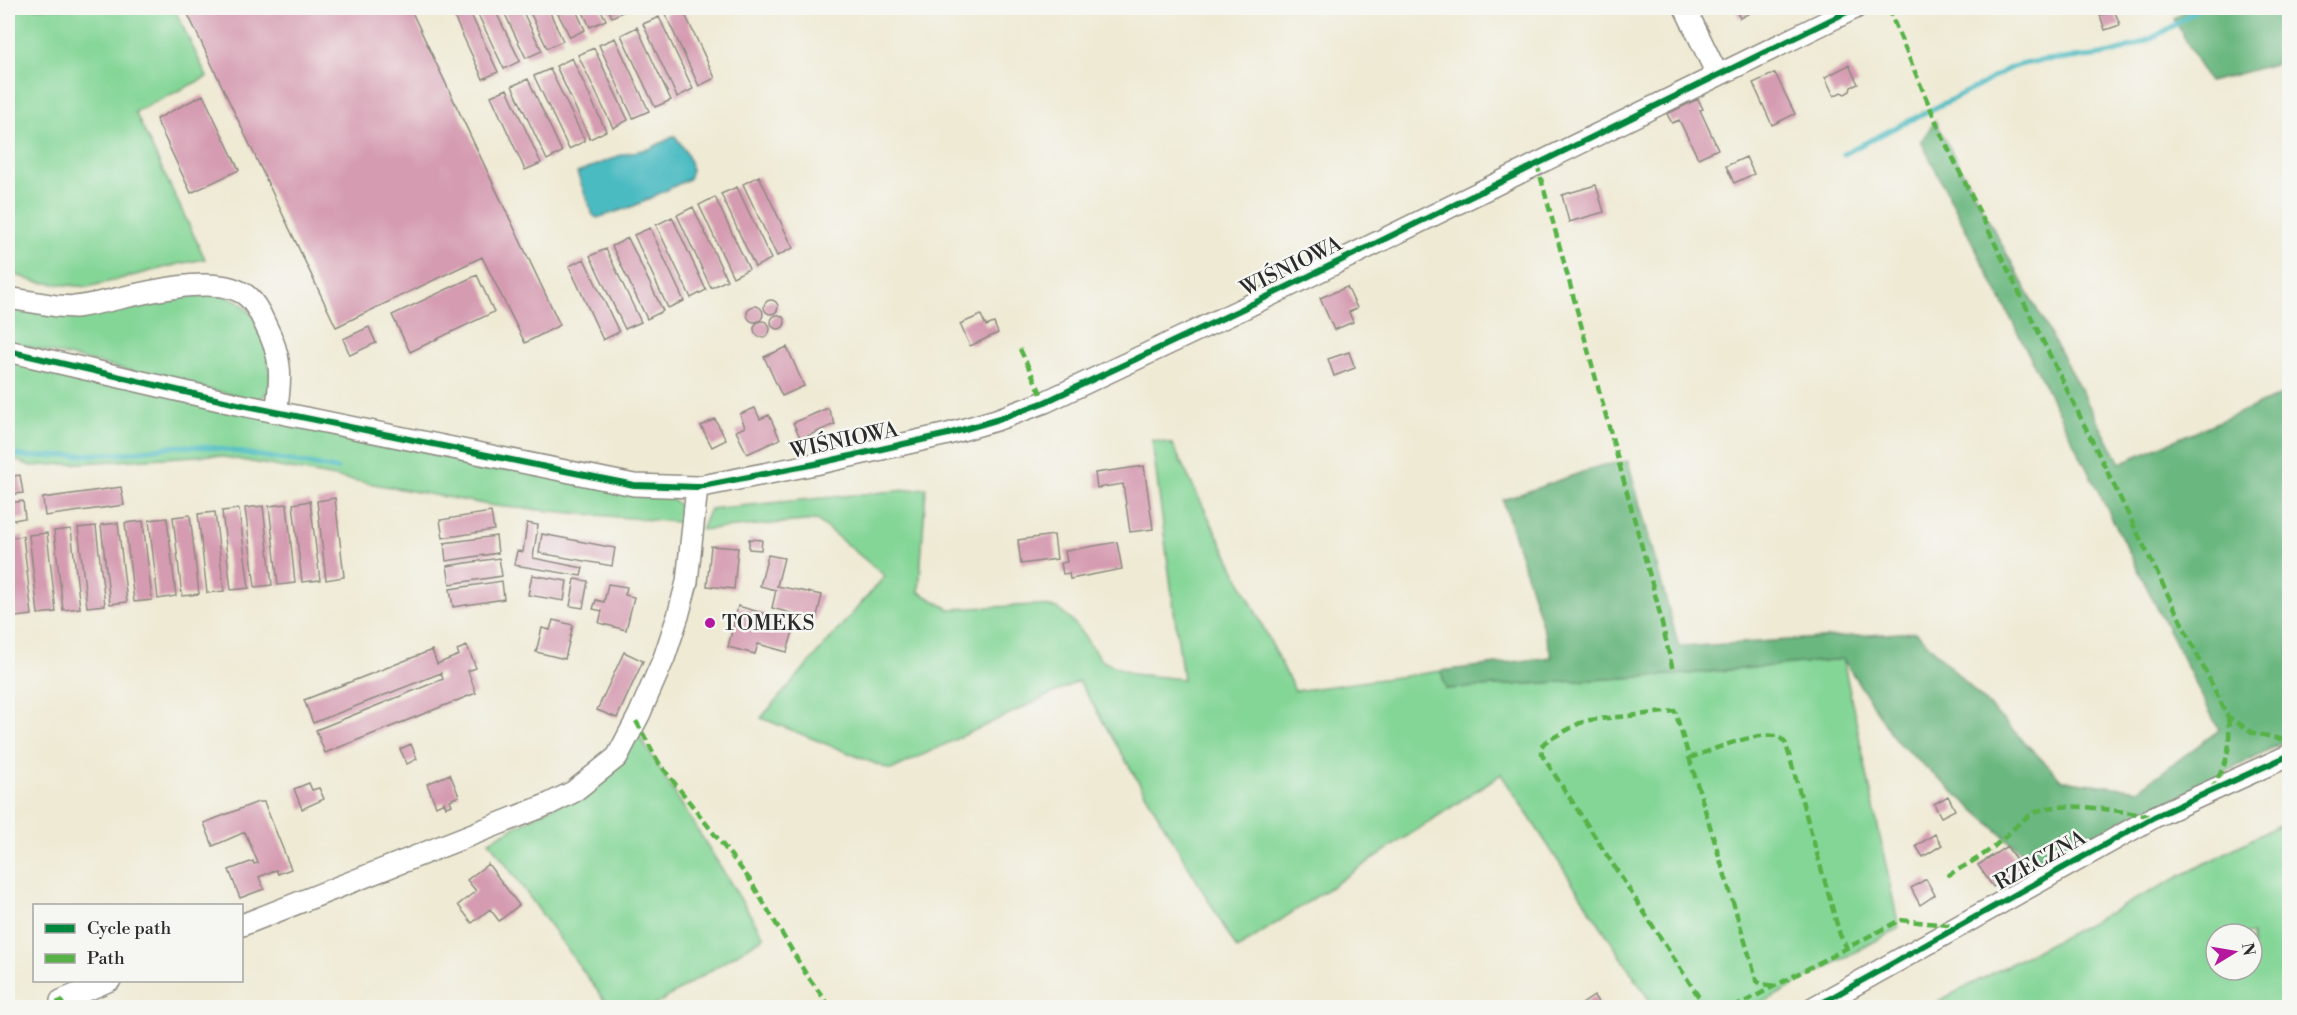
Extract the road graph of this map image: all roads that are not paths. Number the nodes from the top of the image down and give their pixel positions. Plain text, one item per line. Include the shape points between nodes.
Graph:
1 (1685, 8) edge
2 (1855, 8) edge
3 (1717, 74) junction
4 (8, 298) edge
5 (8, 351) edge
6 (276, 412) junction
7 (706, 485) junction
8 (2289, 755) edge
9 (243, 926) edge
10 (108, 982) edge
11 (61, 1001) dead end
12 (1813, 1008) edge

1 - 3 street
2 - 3 street, WIŚNIOWA
3 - 7 street, WIŚNIOWA via 1045,402 948,434
4 - 6 street via 75,306 193,284 239,291 254,304 277,349 281,375
5 - 6 street, WIŚNIOWA
6 - 7 street, WIŚNIOWA via 634,485
7 - 9 street via 678,616 664,658 617,757 573,792 549,804
8 - 12 street, RZECZNA via 2154,817
10 - 11 street

